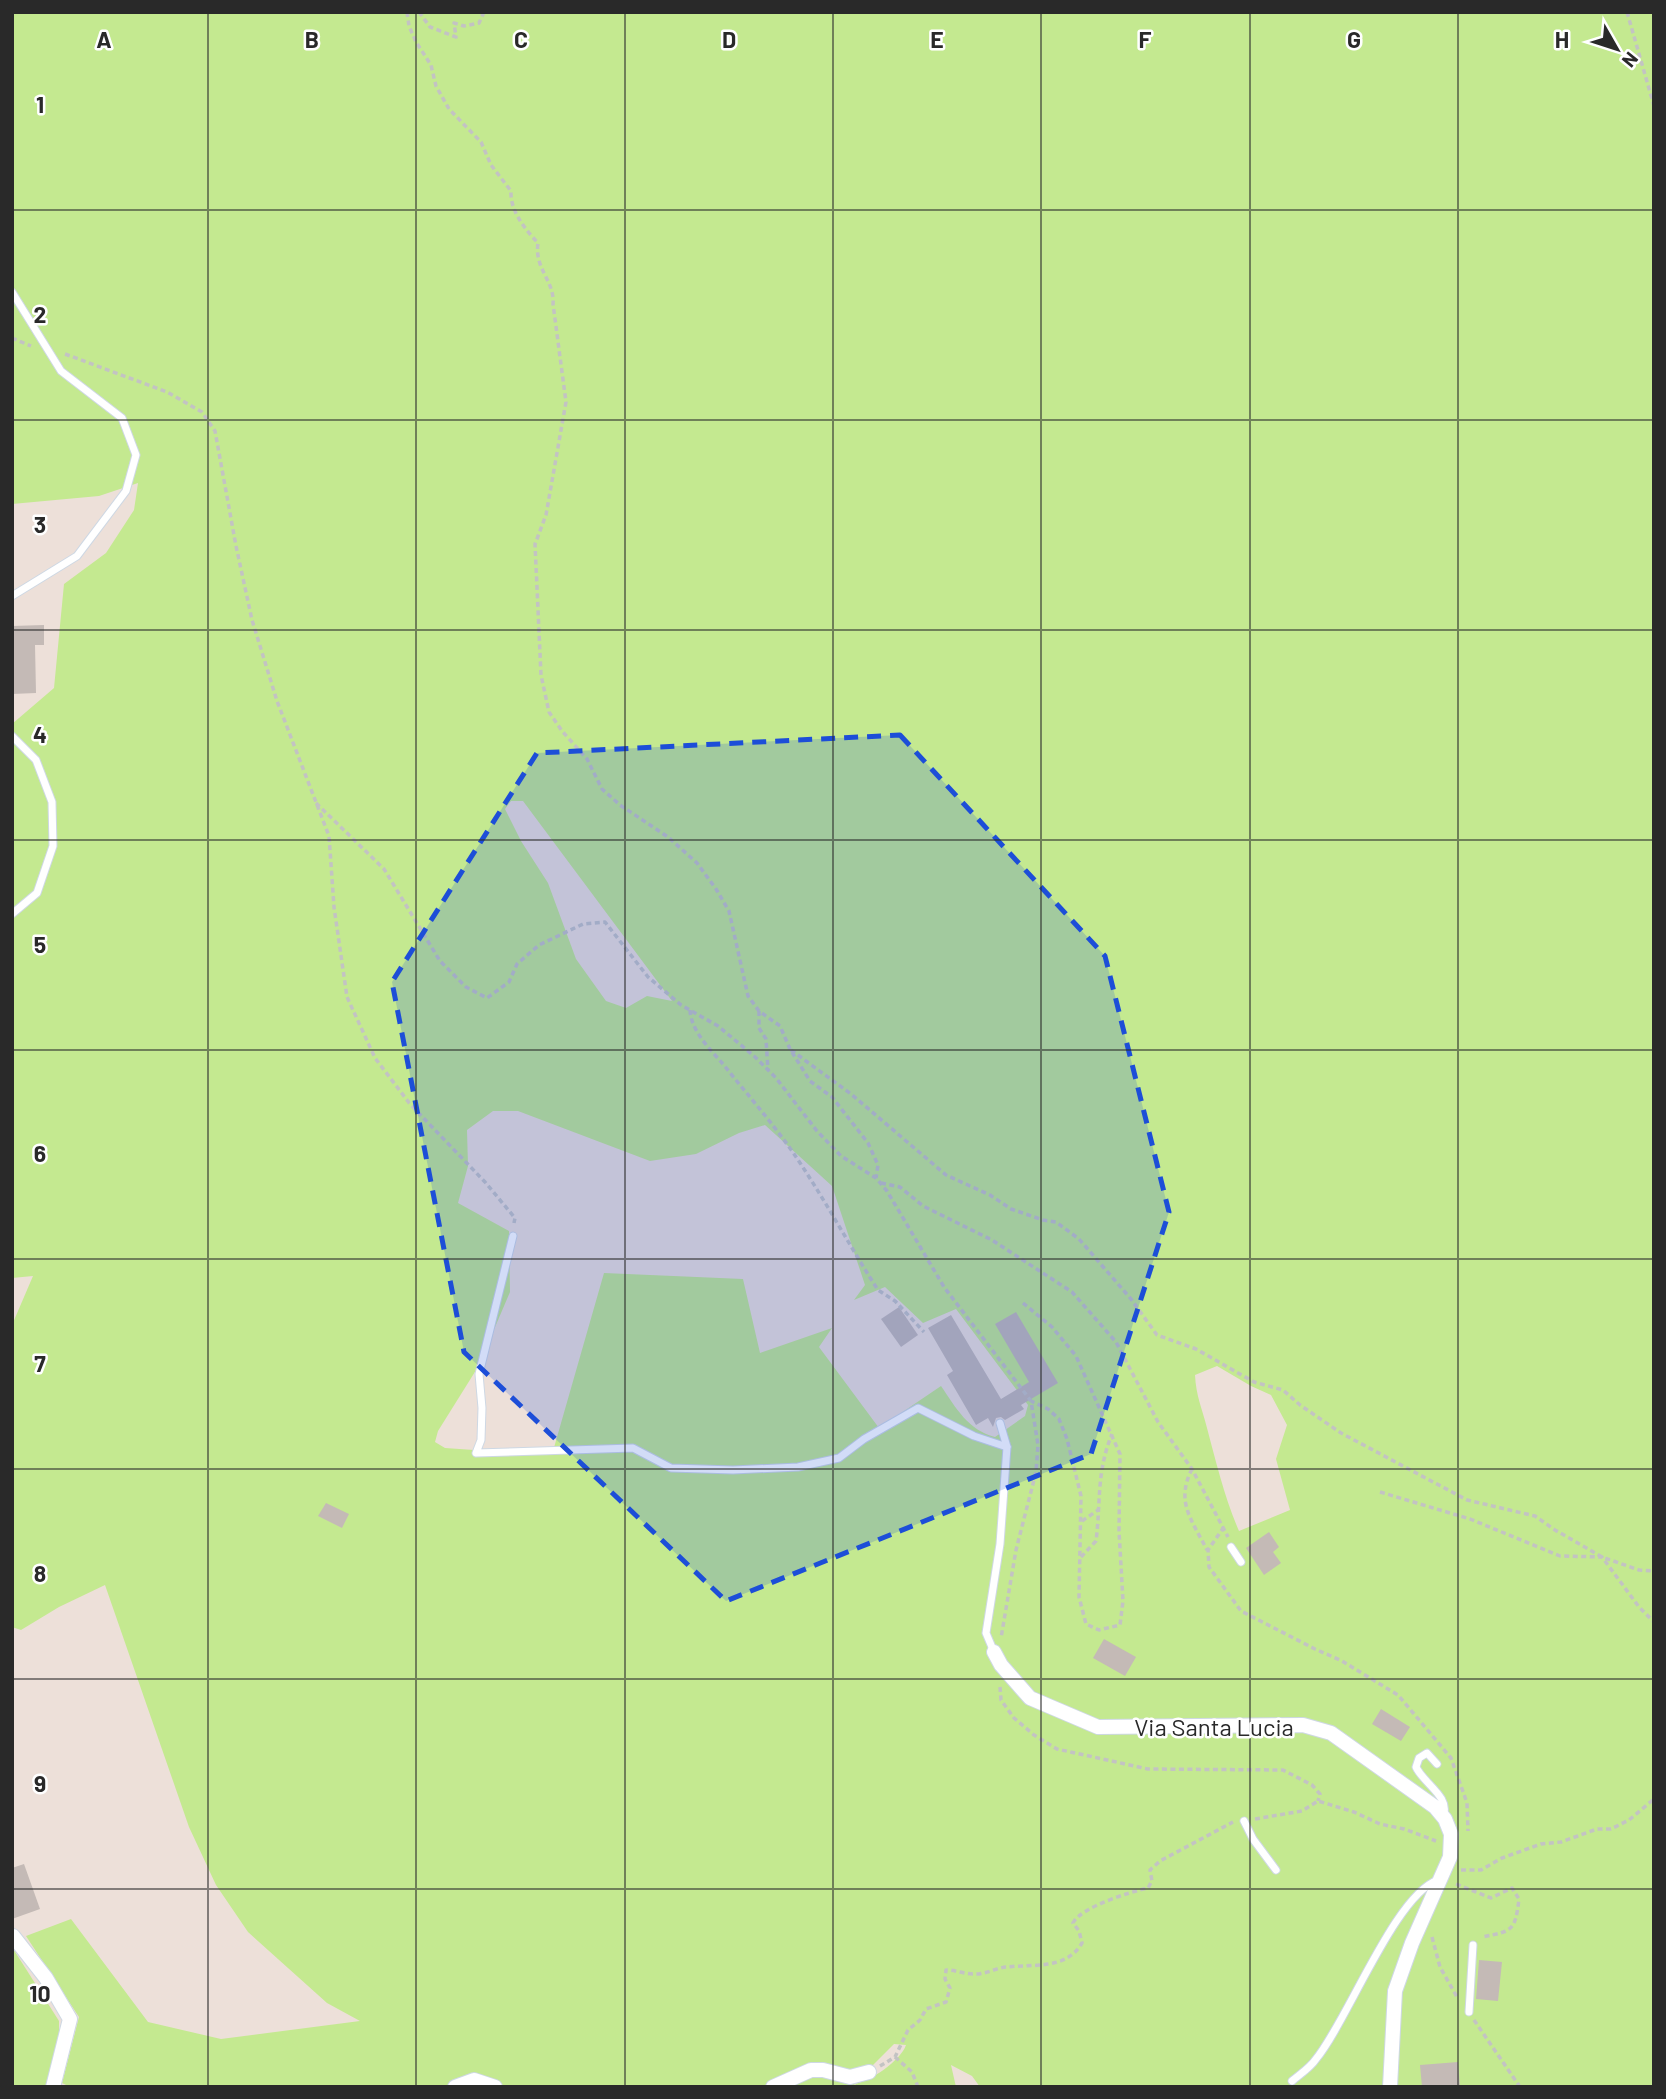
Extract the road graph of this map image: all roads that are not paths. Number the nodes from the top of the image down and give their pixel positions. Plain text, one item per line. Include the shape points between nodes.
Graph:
1 (12, 292) edge
2 (12, 596) edge
3 (12, 736) edge
4 (12, 914) edge
5 (513, 1236) road end
6 (1000, 1423) dead end
7 (1007, 1447) junction
8 (1231, 1548) road end
9 (1241, 1562) dead end
10 (997, 1658) joint
11 (1437, 1764) dead end
12 (1443, 1816) junction
13 (1244, 1821) road end
14 (1276, 1870) dead end
15 (1442, 1879) junction
16 (13, 1936) edge
17 (1473, 1945) road end
18 (1469, 2012) dead end
19 (869, 2072) road end
20 (1292, 2081) dead end
21 (53, 2087) edge
22 (455, 2087) edge
23 (495, 2087) edge
24 (773, 2087) edge
25 (1390, 2087) edge

1 - 2 lane via 61,371 122,418 136,455 127,491 77,556
3 - 4 lane via 36,760 52,802 52,846 37,893
5 - 7 lane via 479,1374 481,1440 476,1453 633,1448 671,1468 798,1467 839,1458 918,1408
6 - 7 lane
7 - 10 lane via 1000,1544 986,1633
8 - 9 lane
10 - 12 street, Via Santa Lucia via 1030,1698 1098,1727 1303,1725 1331,1733
11 - 12 lane via 1427,1753 1416,1767 1444,1802
12 - 15 street via 1451,1846
13 - 14 lane
15 - 20 lane via 1426,1887 1397,1919 1329,2040 1315,2061
15 - 25 street via 1395,1991
16 - 21 street via 70,2019
17 - 18 lane
19 - 24 street via 850,2077 811,2070
22 - 23 street via 474,2080

